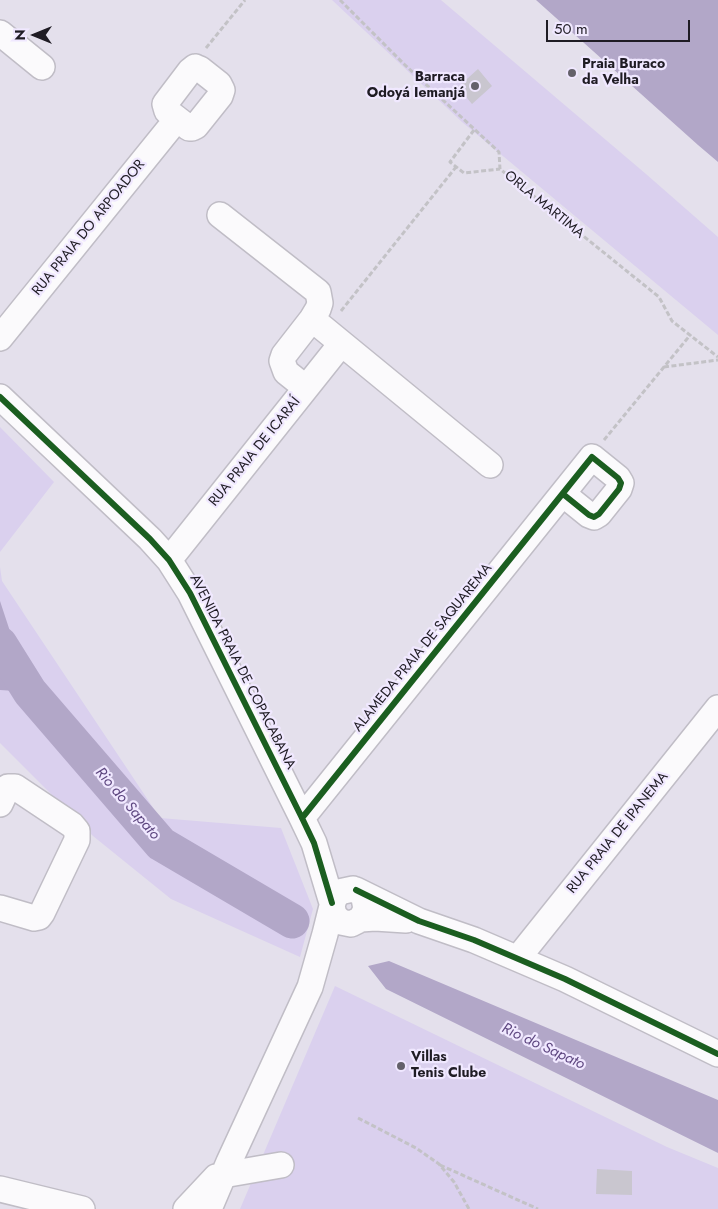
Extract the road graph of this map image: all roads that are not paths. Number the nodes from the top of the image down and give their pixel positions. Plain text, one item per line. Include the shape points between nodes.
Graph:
1 (0, 33) edge
2 (42, 67) dead end
3 (177, 119) junction
4 (220, 215) dead end
5 (326, 332) junction
6 (0, 338) edge
7 (306, 388) junction
8 (0, 397) edge
9 (490, 465) dead end
10 (563, 494) junction
11 (169, 560) junction
12 (718, 708) edge
13 (0, 804) edge
14 (302, 818) junction
15 (314, 843) junction
16 (354, 890) junction
17 (332, 905) junction
18 (0, 908) edge
19 (360, 920) junction
20 (419, 921) junction
21 (518, 958) junction
22 (310, 987) junction
23 (718, 1054) edge
24 (281, 1165) dead end
25 (226, 1168) junction
26 (0, 1189) edge
27 (82, 1209) edge
28 (186, 1209) edge
29 (209, 1209) edge

1 - 2 street
3 - 3 street via 164,104 190,70 200,69 219,84 221,93 194,128
3 - 6 street, RUA PRAIA DO ARPOADOR
4 - 5 street via 318,292 318,309
5 - 7 street, RUA PRAIA DE ICARAÍ
5 - 7 street via 284,355 282,361 286,372
5 - 9 street
7 - 11 street, RUA PRAIA DE ICARAÍ
8 - 11 street, AVENIDA PRAIA DE COPACABANA
10 - 10 street, ALAMEDA PRAIA DE SAQUAREMA via 592,457 620,480 619,489 594,517
10 - 14 street, ALAMEDA PRAIA DE SAQUAREMA
11 - 14 street, AVENIDA PRAIA DE COPACABANA via 190,593
12 - 21 street, RUA PRAIA DE IPANEMA
13 - 18 street via 8,787 20,789 72,824 77,831 77,840 39,917
14 - 15 street, AVENIDA PRAIA DE COPACABANA
15 - 16 street, AVENIDA PRAIA DE COPACABANA
15 - 17 street, AVENIDA PRAIA DE COPACABANA
16 - 17 street via 340,892
16 - 19 street via 366,903
16 - 20 street, AVENIDA PRAIA DE COPACABANA
17 - 19 street via 334,915 341,922 350,924
17 - 22 street
19 - 20 street, AVENIDA PRAIA DE COPACABANA
19 - 22 street via 332,953
20 - 21 street, AVENIDA PRAIA DE COPACABANA
21 - 23 street, AVENIDA PRAIA DE COPACABANA
22 - 25 street
24 - 25 street
25 - 28 street
25 - 29 street
26 - 27 street

